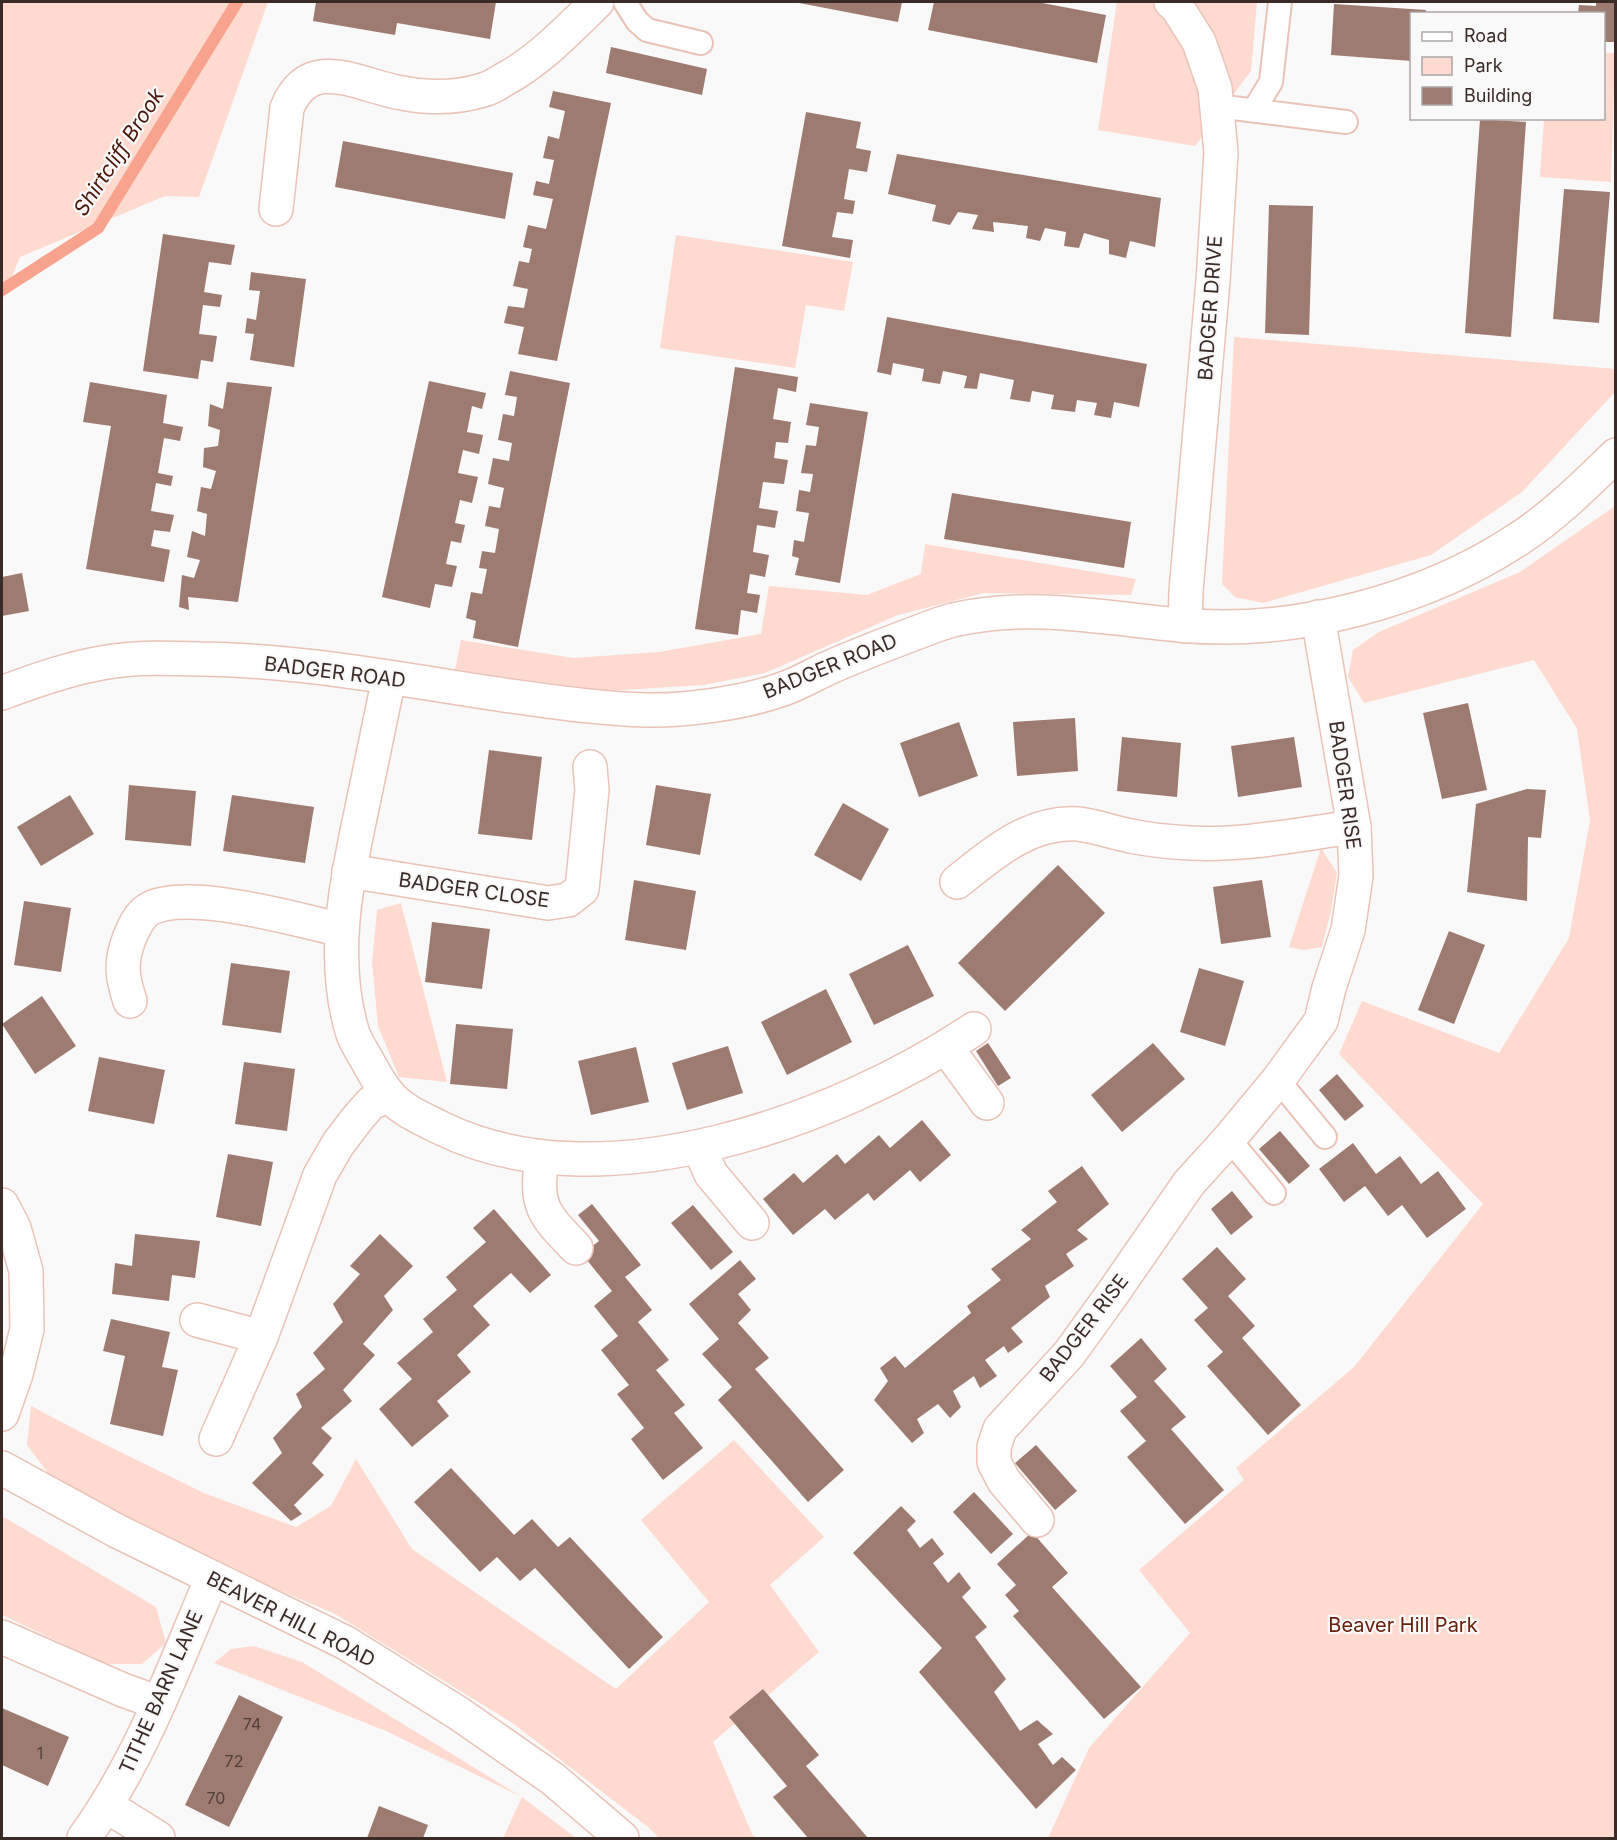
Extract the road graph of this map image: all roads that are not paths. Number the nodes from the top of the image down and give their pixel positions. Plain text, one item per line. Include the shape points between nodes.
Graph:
1 (597, 2) edge
2 (625, 2) edge
3 (1171, 2) edge
4 (1280, 2) edge
5 (701, 43) dead end
6 (1217, 106) junction
7 (1254, 110) junction
8 (1346, 122) dead end
9 (276, 209) dead end
10 (1616, 455) edge
11 (1318, 617) junction
12 (1185, 626) junction
13 (389, 678) junction
14 (2, 693) edge
15 (590, 767) dead end
16 (1354, 827) junction
17 (349, 871) junction
18 (957, 882) dead end
19 (342, 930) junction
20 (130, 1001) dead end
21 (974, 1029) dead end
22 (946, 1047) junction
23 (1278, 1080) junction
24 (389, 1095) junction
25 (987, 1103) dead end
26 (1325, 1137) dead end
27 (1229, 1139) junction
28 (699, 1147) junction
29 (542, 1156) junction
30 (1274, 1193) dead end
31 (2, 1205) edge
32 (752, 1223) dead end
33 (576, 1248) dead end
34 (2, 1255) edge
35 (197, 1320) dead end
36 (261, 1337) junction
37 (2, 1414) edge
38 (216, 1439) dead end
39 (2, 1468) edge
40 (1037, 1520) dead end
41 (212, 1578) junction
42 (2, 1637) edge
43 (159, 1703) junction
44 (107, 1806) junction
45 (84, 1839) edge
46 (158, 1839) edge
47 (622, 1839) edge

1 - 9 street via 524,69 484,90 447,97 401,93 327,75 307,81 293,94 287,108
2 - 5 lane via 647,30
3 - 6 street, BADGER DRIVE via 1199,42
4 - 7 lane via 1271,82
6 - 7 lane
6 - 12 street, BADGER DRIVE via 1221,153 1214,269
7 - 8 lane
10 - 11 street, BADGER ROAD via 1550,515 1472,566 1364,607
11 - 12 street, BADGER ROAD via 1226,627
11 - 16 street, BADGER RISE
12 - 13 street, BADGER ROAD via 1055,612 1009,611 951,620 779,691 712,706 647,710 563,703
13 - 14 street, BADGER ROAD via 228,659 161,658 110,661 53,674
13 - 17 street
15 - 17 street, BADGER CLOSE via 592,790 582,889 568,900 548,903
16 - 18 street via 1247,842 1191,843 1132,837 1078,824 1048,827 1022,835 998,849
16 - 23 street, BADGER RISE via 1356,876 1348,930 1321,1021
17 - 19 street
19 - 20 street via 209,902 172,903 148,910 134,926 123,956 124,983
19 - 24 street via 342,985 354,1035
21 - 22 street
22 - 25 street
22 - 28 street via 854,1095 770,1128
23 - 26 lane
23 - 27 street, BADGER RISE
24 - 29 street via 413,1114 454,1134
24 - 36 street via 371,1103 357,1119 320,1175
27 - 30 lane
27 - 40 street, BADGER RISE via 1189,1183 1069,1354 1000,1429 994,1462 1004,1481
28 - 29 street via 603,1159
28 - 32 street via 711,1174
29 - 33 street via 538,1185 542,1206 550,1222
31 - 34 street
31 - 37 street via 14,1228 26,1271 27,1329
35 - 36 street
36 - 38 street
39 - 41 street, BEAVER HILL ROAD
41 - 43 street, TITHE BARN LANE
41 - 47 street, BEAVER HILL ROAD via 346,1643 458,1713 553,1779
42 - 43 street
43 - 44 street, TITHE BARN LANE
44 - 45 street, TITHE BARN LANE
44 - 46 street

